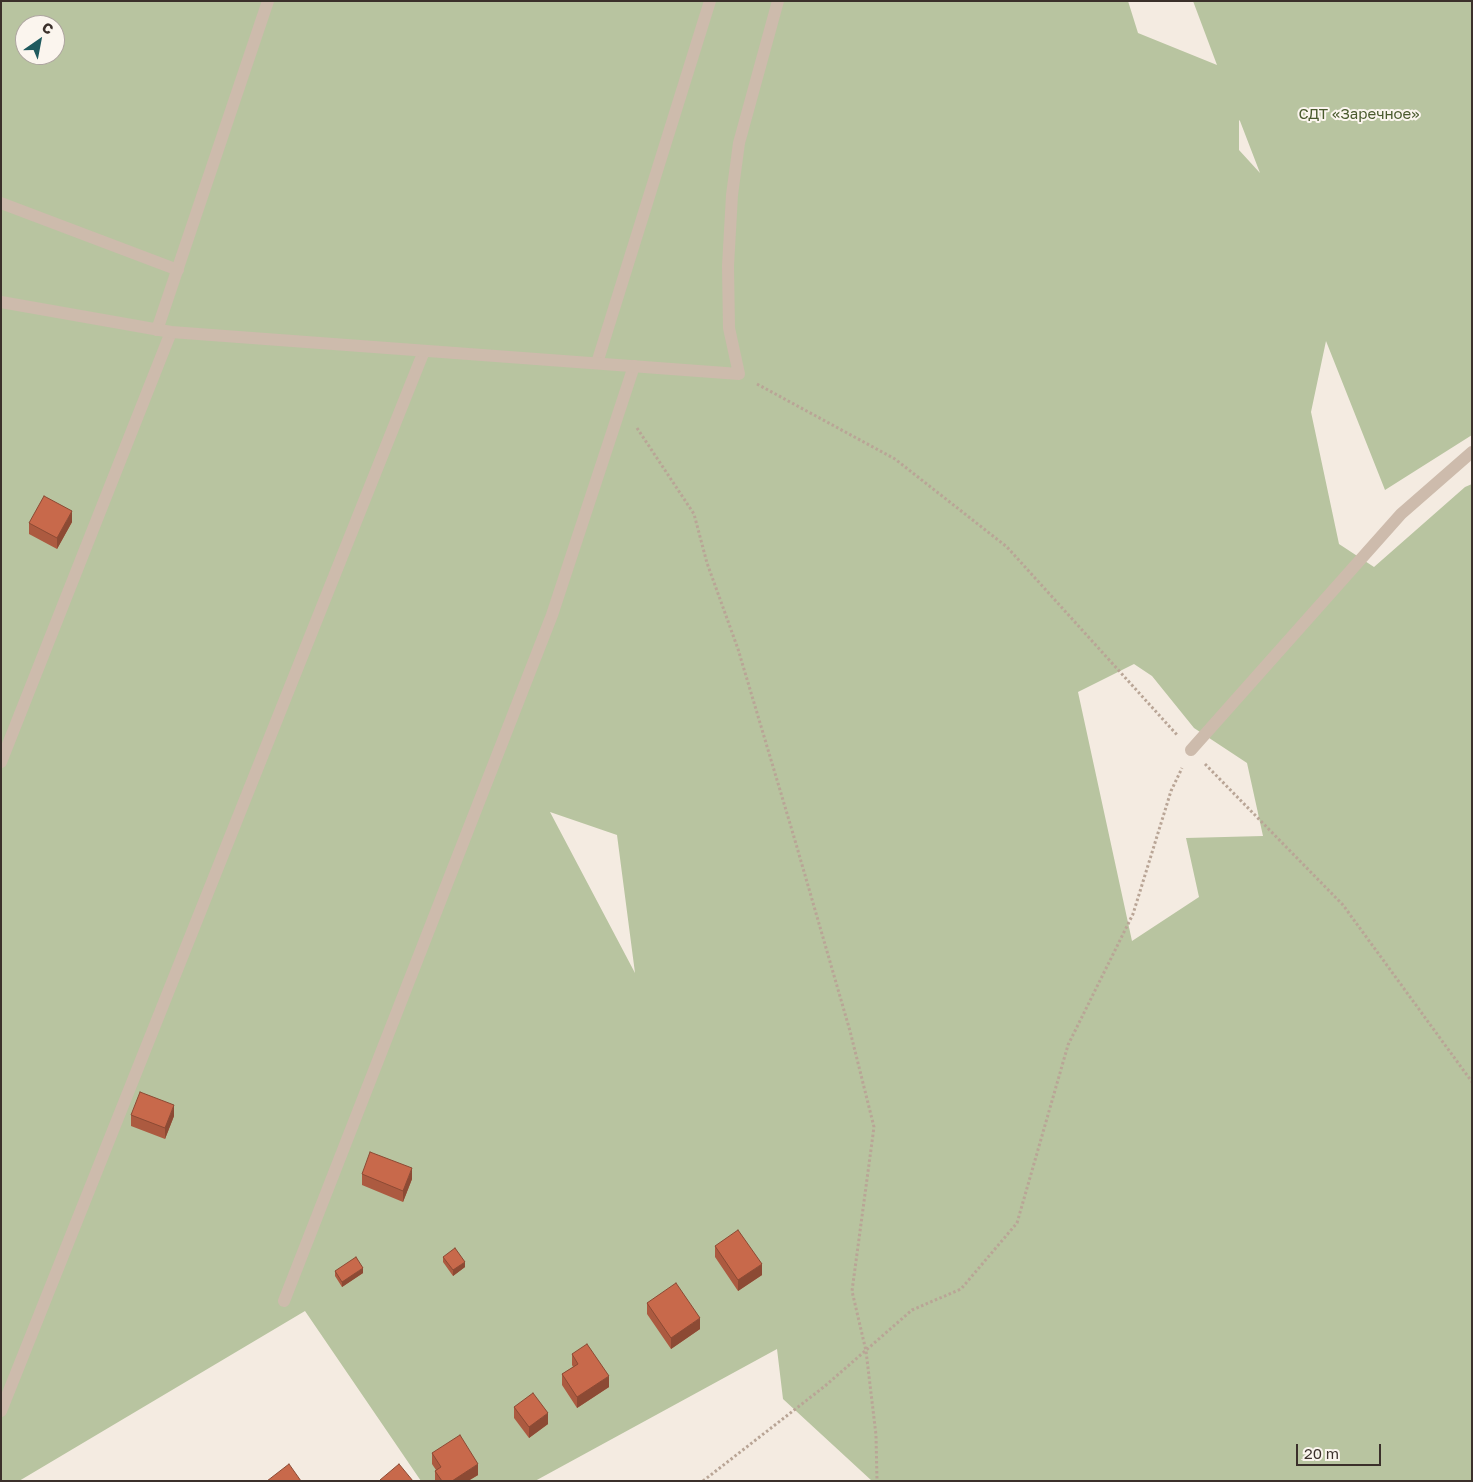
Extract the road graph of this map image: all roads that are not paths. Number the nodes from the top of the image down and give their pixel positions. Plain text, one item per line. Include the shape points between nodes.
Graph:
1 (268, 1) edge
2 (710, 1) edge
3 (778, 1) edge
4 (1, 203) edge
5 (178, 270) junction
6 (1, 302) edge
7 (158, 330) junction
8 (171, 332) junction
9 (424, 350) junction
10 (597, 363) junction
11 (634, 366) junction
12 (1472, 452) edge
13 (1191, 750) road end
14 (1, 762) edge
15 (284, 1301) dead end
16 (1, 1411) edge

1 - 5 street
2 - 10 street
3 - 11 street via 739,143 732,196 729,328 739,374
4 - 5 street
5 - 7 street
6 - 7 street
7 - 8 street
8 - 9 street
8 - 14 street
9 - 10 street
9 - 16 street
10 - 11 street
11 - 15 street via 552,615
12 - 13 street via 1401,514

